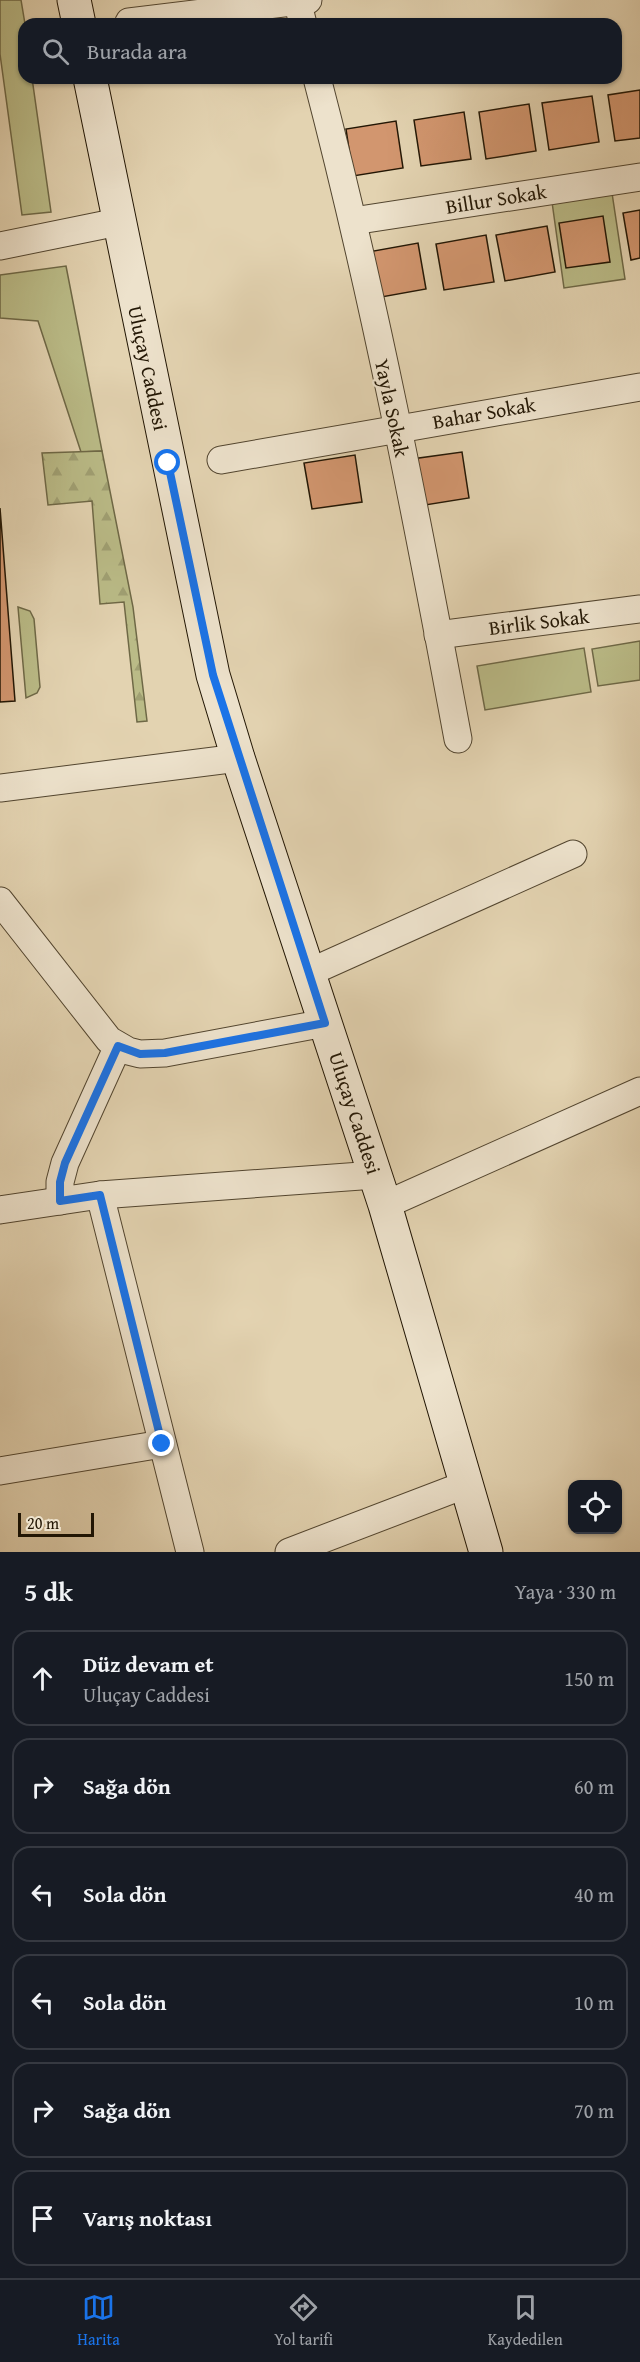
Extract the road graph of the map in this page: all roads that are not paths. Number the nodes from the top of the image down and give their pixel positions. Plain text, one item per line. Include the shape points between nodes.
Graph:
1 (75, 0) edge
2 (301, 6) edge
3 (78, 18) edge
4 (172, 18) edge
5 (91, 84) edge
6 (319, 84) edge
7 (640, 177) edge
8 (353, 221) junction
9 (118, 222) junction
10 (0, 246) edge
11 (640, 387) edge
12 (397, 428) junction
13 (221, 459) dead end
14 (640, 609) edge
15 (438, 635) junction
16 (458, 739) dead end
17 (238, 758) junction
18 (0, 788) edge
19 (573, 854) dead end
20 (0, 901) edge
21 (308, 973) junction
22 (325, 1023) junction
23 (118, 1046) junction
24 (640, 1091) edge
25 (380, 1190) junction
26 (100, 1195) junction
27 (60, 1201) junction
28 (0, 1210) edge
29 (162, 1444) junction
30 (0, 1471) edge
31 (467, 1484) junction
32 (190, 1552) edge
33 (289, 1552) edge
34 (486, 1552) edge

1 - 3 street
2 - 4 street
5 - 9 street, Uluçay Caddesi
6 - 8 street, Yayla Sokak
7 - 8 street, Billur Sokak
8 - 12 street, Yayla Sokak
9 - 10 street
9 - 17 street, Uluçay Caddesi via 213,675
11 - 12 street, Bahar Sokak
12 - 13 street, Bahar Sokak
12 - 15 street, Yayla Sokak
14 - 15 street, Birlik Sokak
15 - 16 street, Yayla Sokak
17 - 18 street
17 - 21 street, Uluçay Caddesi
19 - 21 street
20 - 23 street via 102,1032
21 - 22 street, Uluçay Caddesi
22 - 23 street via 165,1053 140,1054
22 - 25 street, Uluçay Caddesi
23 - 27 street via 65,1163
24 - 25 street
25 - 26 street
25 - 31 street, Uluçay Caddesi
26 - 27 street
26 - 29 street
27 - 28 street
29 - 30 street
29 - 32 street
31 - 33 street
31 - 34 street, Uluçay Caddesi

